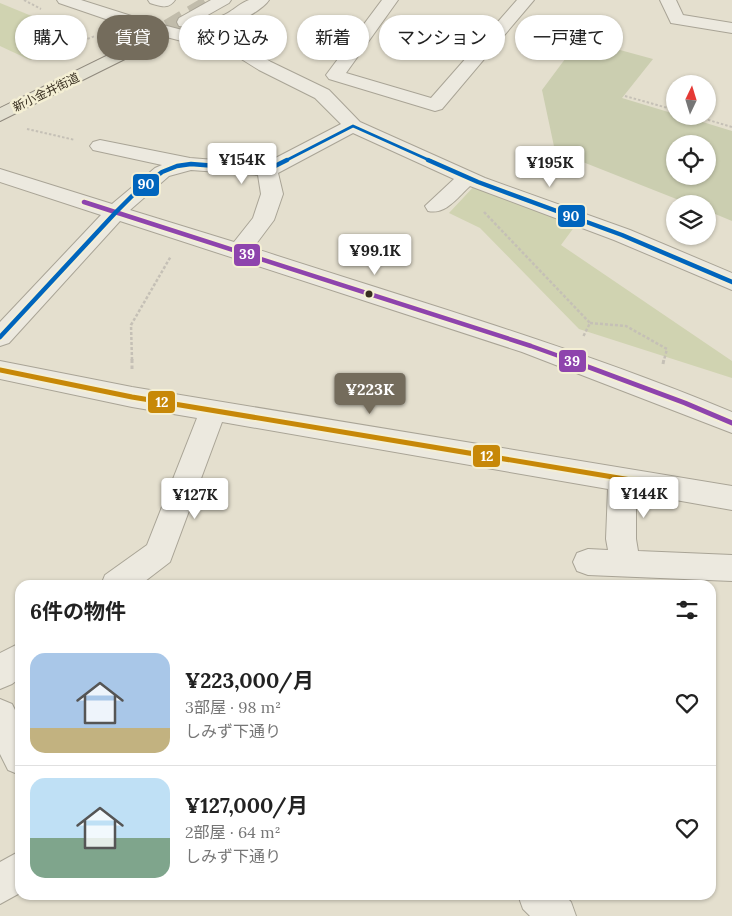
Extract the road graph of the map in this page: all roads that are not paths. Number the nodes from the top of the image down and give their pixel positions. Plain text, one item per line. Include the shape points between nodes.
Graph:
1 (65, 0) edge
2 (156, 0) edge
3 (168, 0) edge
4 (223, 0) edge
5 (262, 0) edge
6 (390, 0) edge
7 (526, 0) edge
8 (668, 0) edge
9 (113, 15) edge
10 (198, 15) edge
11 (238, 15) edge
12 (732, 28) edge
13 (169, 32) edge
14 (109, 60) edge
15 (0, 114) edge
16 (353, 126) junction
17 (100, 146) road end
18 (191, 164) junction
19 (267, 170) junction
20 (0, 175) edge
21 (461, 183) junction
22 (436, 206) dead end
23 (116, 212) junction
24 (238, 252) junction
25 (732, 282) edge
26 (0, 337) edge
27 (0, 370) edge
28 (214, 410) junction
29 (732, 424) edge
30 (622, 478) junction
31 (732, 498) edge
32 (588, 562) dead end
33 (625, 563) junction
34 (732, 568) edge
35 (123, 580) edge
36 (15, 662) edge
37 (0, 673) edge
38 (0, 716) edge
39 (15, 748) edge
40 (15, 874) edge
41 (0, 885) edge
42 (542, 900) edge
43 (557, 916) edge

1 - 9 street
2 - 3 street
4 - 10 street
5 - 11 street
6 - 7 street via 335,75 435,105
8 - 12 street via 677,19
13 - 16 street via 241,51 322,94
14 - 15 main road, 新小金井街道
16 - 19 street
16 - 21 street
17 - 18 street
18 - 19 street
18 - 23 street via 162,172
19 - 24 street via 272,194 263,220
20 - 23 street
21 - 22 street
21 - 25 street via 622,235
23 - 24 street
23 - 26 street
24 - 29 street via 568,359
27 - 28 street
28 - 30 street
28 - 35 street via 159,553
30 - 31 street
30 - 33 street
32 - 33 street
33 - 34 street
36 - 37 street
38 - 39 street
40 - 41 street
42 - 43 street

